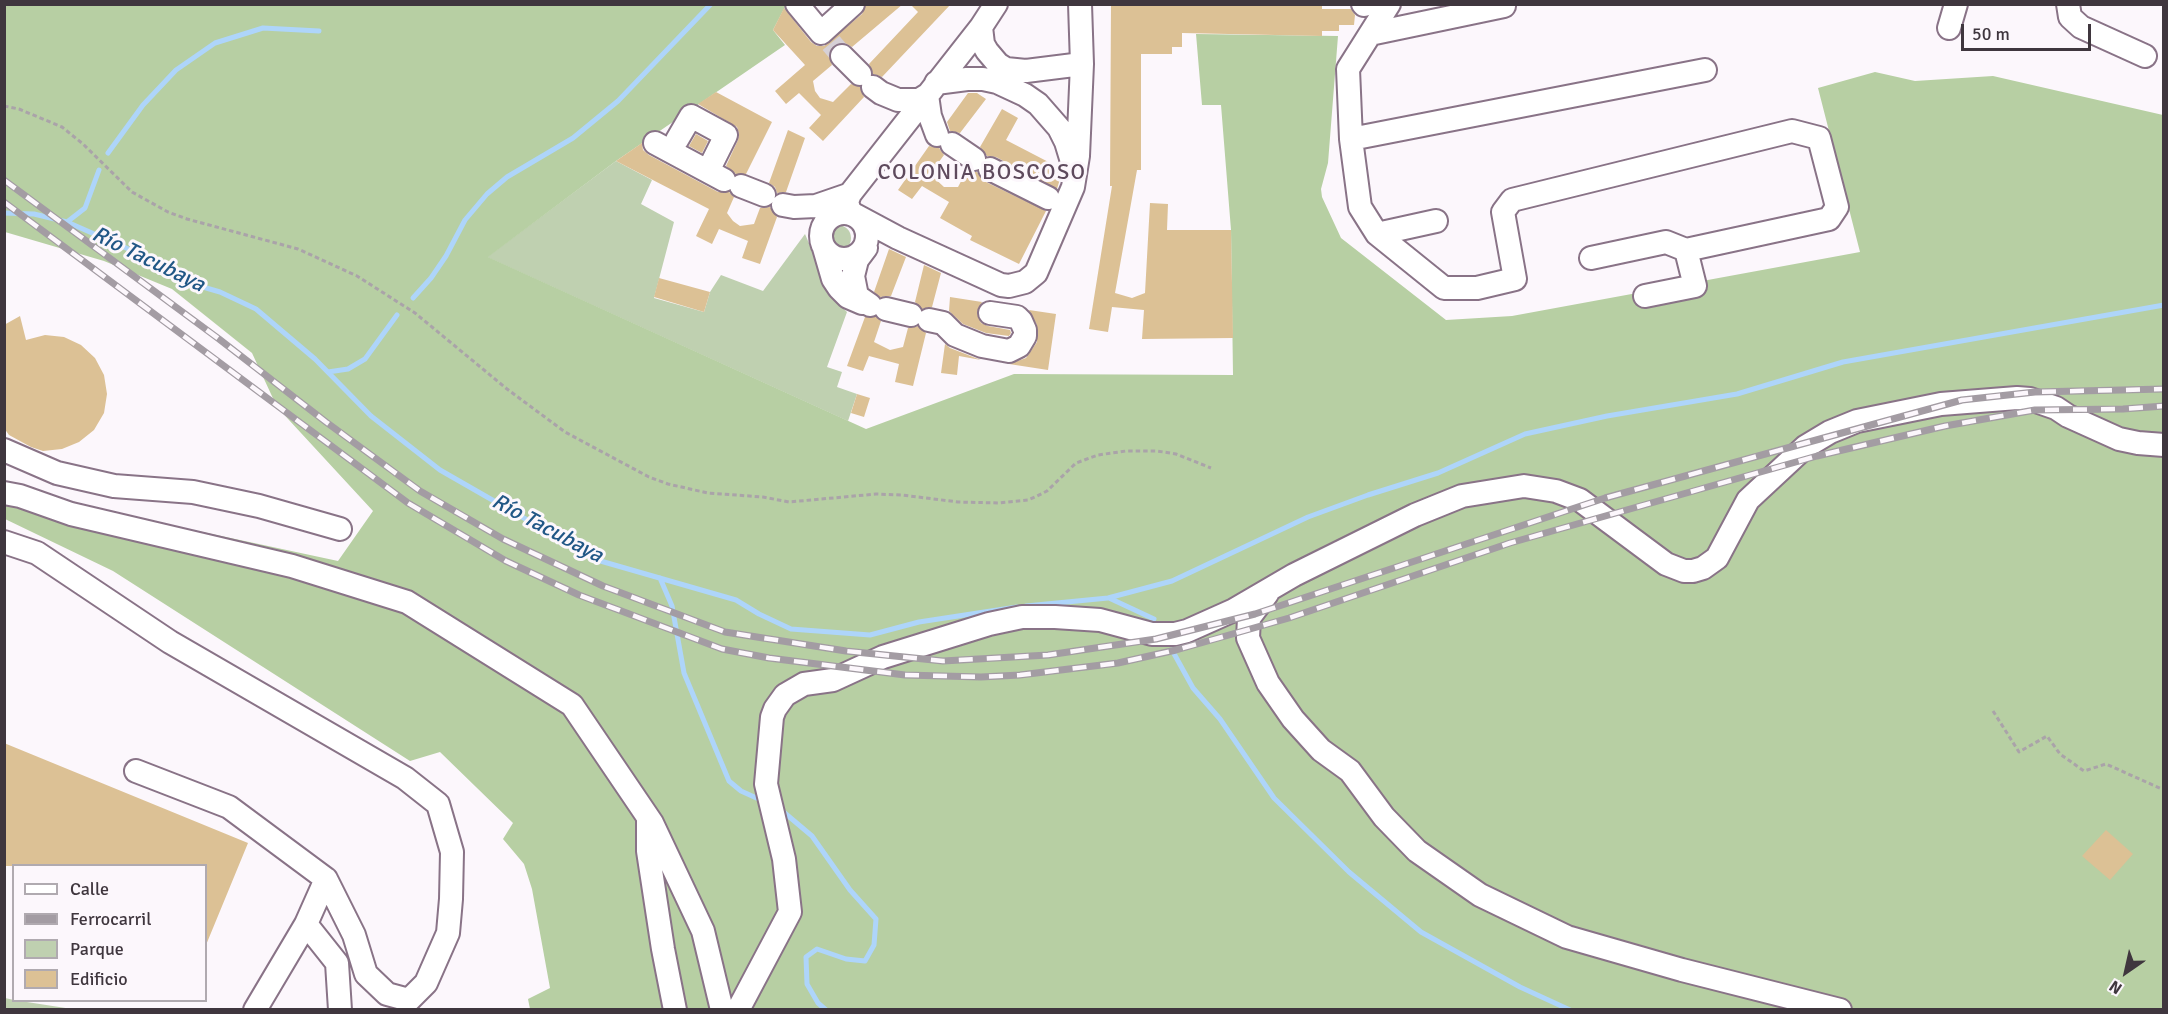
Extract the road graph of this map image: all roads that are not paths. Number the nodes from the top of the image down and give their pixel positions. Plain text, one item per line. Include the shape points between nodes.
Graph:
1 (797, 4) edge
2 (853, 4) edge
3 (996, 4) edge
4 (1080, 4) edge
5 (1389, 4) edge
6 (1956, 4) edge
7 (2068, 4) edge
8 (1504, 6) edge
9 (981, 27) junction
10 (1949, 28) dead end
11 (1370, 34) junction
12 (833, 46) tunnel mouth
13 (2145, 56) dead end
14 (1082, 64) junction
15 (1705, 70) dead end
16 (860, 74) dead end
17 (932, 89) junction
18 (895, 135) junction
19 (1351, 139) junction
20 (952, 144) dead end
21 (724, 179) junction
22 (1073, 187) junction
23 (764, 195) dead end
24 (1048, 198) dead end
25 (852, 204) junction
26 (1436, 221) dead end
27 (1377, 234) junction
28 (898, 238) junction
29 (822, 244) junction
30 (1686, 250) junction
31 (862, 251) junction
32 (1591, 258) dead end
33 (1645, 296) dead end
34 (886, 309) dead end
35 (990, 313) dead end
36 (2163, 445) edge
37 (4, 450) edge
38 (4, 493) edge
39 (340, 529) dead end
40 (4, 542) edge
41 (1270, 589) junction
42 (135, 771) dead end
43 (648, 817) junction
44 (326, 879) junction
45 (306, 924) junction
46 (255, 1010) edge
47 (340, 1010) edge
48 (675, 1010) edge
49 (722, 1010) edge
50 (738, 1010) edge
51 (1840, 1010) edge

1 - 2 street via 821,33
3 - 9 street
4 - 14 street
5 - 11 street
6 - 10 street
7 - 13 street via 2070,17 2081,27
8 - 11 street
9 - 14 street via 991,58 1006,69 1026,71
9 - 17 street
11 - 19 street via 1348,69
12 - 16 street
14 - 22 street
15 - 19 street
17 - 18 street
17 - 18 street via 930,116 938,135 919,130
17 - 18 street via 919,100 898,100 873,87 890,111
17 - 22 street via 967,79 997,82 1038,104 1066,142 1074,172
18 - 25 street
19 - 27 street via 1360,207
20 - 24 street
21 - 21 street via 726,135 691,116 666,142
21 - 23 street
22 - 28 street via 1036,273 1017,285 1001,285
25 - 28 street
25 - 29 street via 825,222
25 - 29 street via 840,199 816,206 783,205 810,222 819,232
25 - 31 street via 868,235
26 - 27 street
27 - 30 street via 1444,288 1477,288 1515,279 1503,212 1512,200 1792,131 1819,138 1837,207 1829,219
28 - 31 street via 878,241
29 - 31 street via 838,259 847,260
29 - 31 street via 839,288 855,301 870,305 857,296 854,284 854,268
30 - 32 street via 1666,242
30 - 33 street via 1695,286
34 - 35 street via 943,323 955,335 982,346 1009,351 1019,346 1025,336 1021,321
36 - 41 street via 2112,437 2030,399 1941,404 1857,421 1805,447 1748,500 1717,558 1694,571 1674,568 1580,500 1557,491 1524,486 1462,496 1415,515
37 - 39 street via 57,473 114,486 193,492
38 - 43 street via 71,514 292,566 407,602 572,705
40 - 44 street via 38,553 170,642 405,778 438,804 452,852 448,933 426,983 409,1000 387,994 366,974 354,935
41 - 50 street via 1234,610 1175,634 1152,634 1100,620 1055,617 1022,617 989,624 883,657 833,680 804,684 785,695 772,717 766,784 784,859 790,912
41 - 51 street via 1249,618 1248,638 1268,683 1293,719 1321,750 1350,771 1384,817 1417,851 1480,895 1567,937
42 - 44 street via 229,807
43 - 48 street via 648,851
43 - 49 street via 703,931
44 - 45 street
45 - 46 street
45 - 47 street via 337,963

